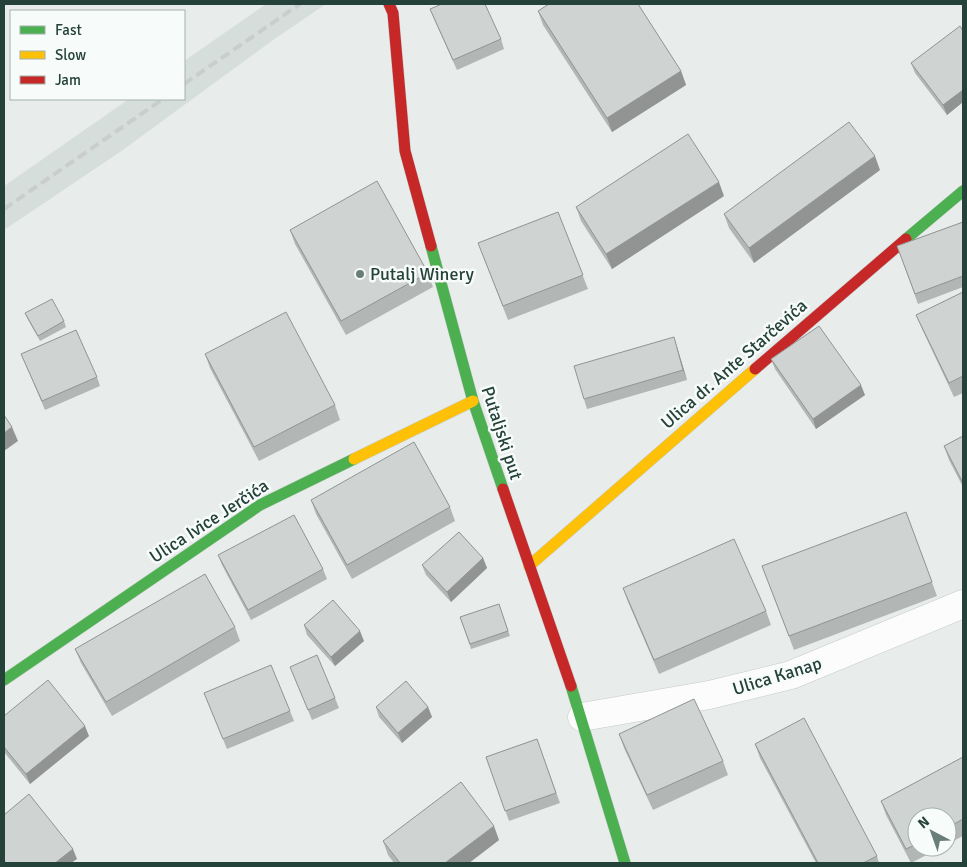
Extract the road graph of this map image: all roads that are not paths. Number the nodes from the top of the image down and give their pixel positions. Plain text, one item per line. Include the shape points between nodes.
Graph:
1 (390, 4) edge
2 (963, 191) edge
3 (473, 401) junction
4 (530, 566) junction
5 (963, 604) edge
6 (4, 680) edge
7 (582, 718) junction
8 (625, 863) edge

1 - 3 street, Putaljski put via 405,151
2 - 4 street, Ulica dr. Ante Starčevića
3 - 4 street, Putaljski put
3 - 6 street, Ulica Ivice Jerčića via 260,505
4 - 7 street, Putaljski put
5 - 7 street, Ulica Kanap via 791,675 709,696
7 - 8 street, Putaljski put

